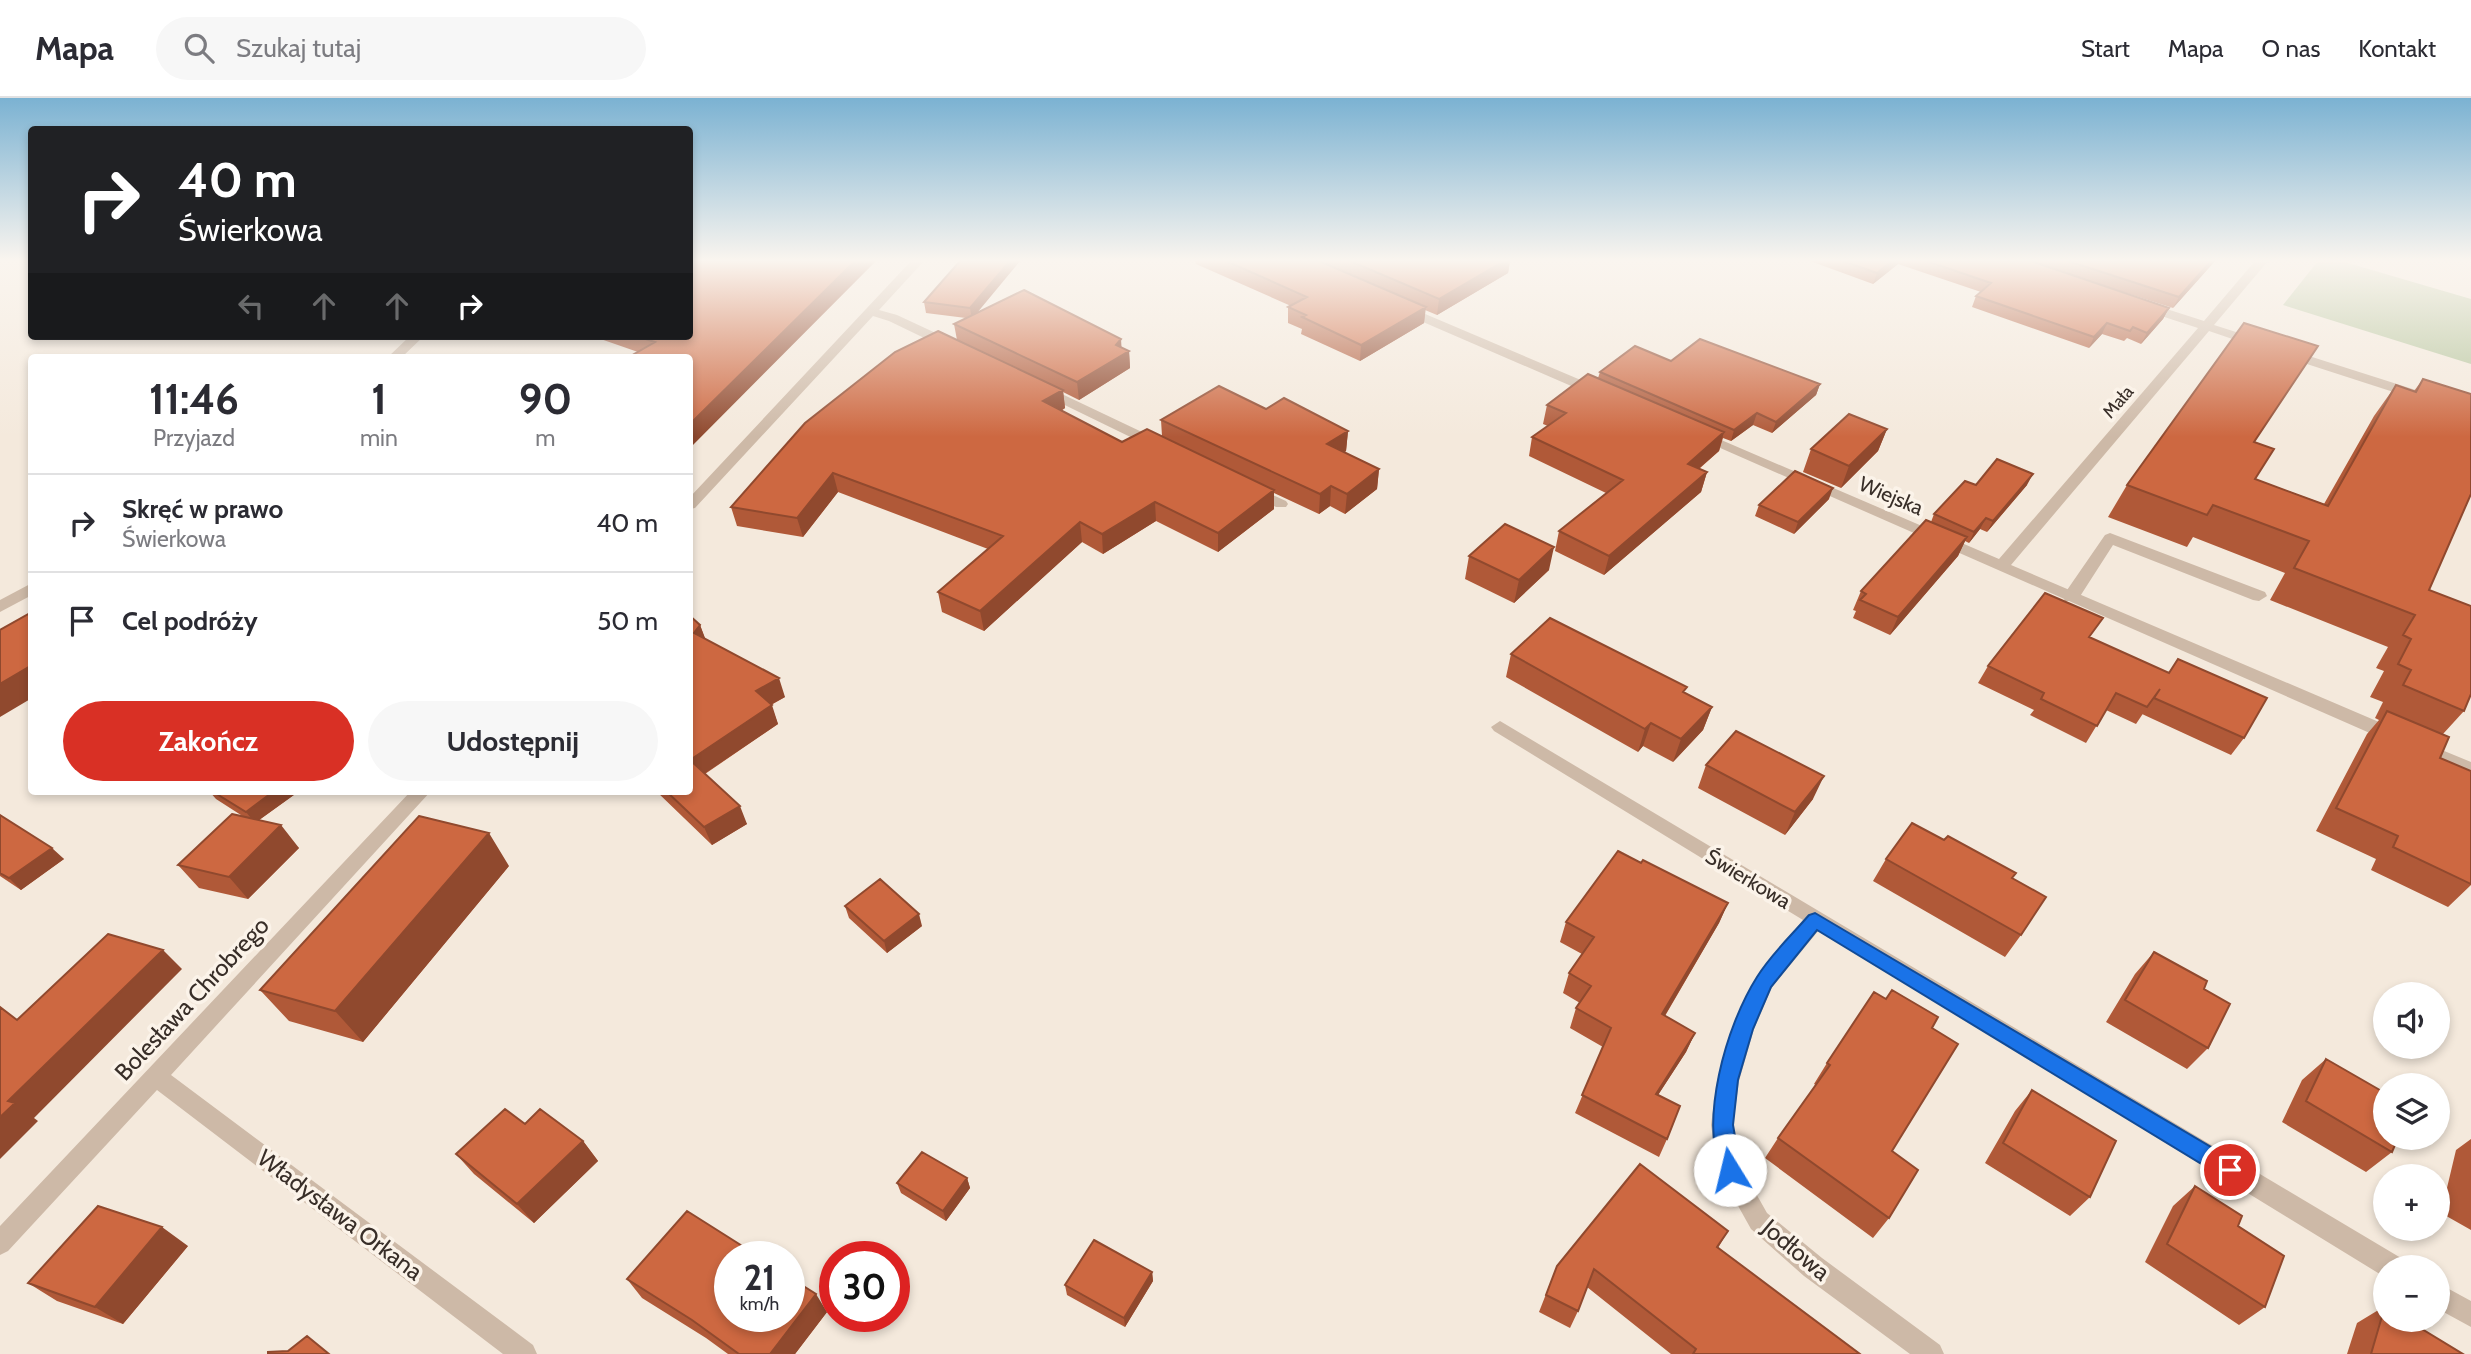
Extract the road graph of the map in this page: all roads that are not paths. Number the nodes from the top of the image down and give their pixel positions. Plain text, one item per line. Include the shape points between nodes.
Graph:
1 (864, 320) edge
2 (896, 320) edge
3 (1429, 320) edge
4 (2186, 320) edge
5 (2214, 320) edge
6 (2208, 327) junction
7 (413, 340) edge
8 (397, 354) edge
9 (968, 354) edge
10 (1031, 384) edge
11 (1610, 398) edge
12 (2432, 400) edge
13 (1686, 430) edge
14 (1169, 450) edge
15 (1244, 486) edge
16 (693, 502) edge
17 (1282, 503) dead end
18 (2001, 567) junction
19 (28, 591) edge
20 (2259, 596) dead end
21 (2071, 597) junction
22 (0, 607) edge
23 (1500, 727) dead end
24 (2471, 769) edge
25 (418, 795) edge
26 (1815, 920) junction
27 (155, 1076) junction
28 (0, 1243) edge
29 (2373, 1256) edge
30 (2450, 1302) edge
31 (2471, 1315) edge
32 (524, 1354) edge
33 (1931, 1354) edge

1 - 16 street
2 - 9 street
3 - 11 street
4 - 6 street
5 - 6 street, Mała
6 - 12 street
6 - 18 street, Mała
7 - 8 street
10 - 14 street
13 - 18 street, Wiejska
15 - 17 street
18 - 21 street, Wiejska
19 - 22 street
20 - 21 street via 2110,538
21 - 24 street, Wiejska
23 - 26 street, Świerkowa
25 - 27 street, Bolesława Chrobrego
26 - 29 street, Świerkowa
26 - 33 street, Jodłowa via 1764,982 1743,1029 1728,1080 1723,1125 1730,1170 1759,1221
27 - 28 street, Bolesława Chrobrego
27 - 32 street, Władysława Orkana
30 - 31 street

